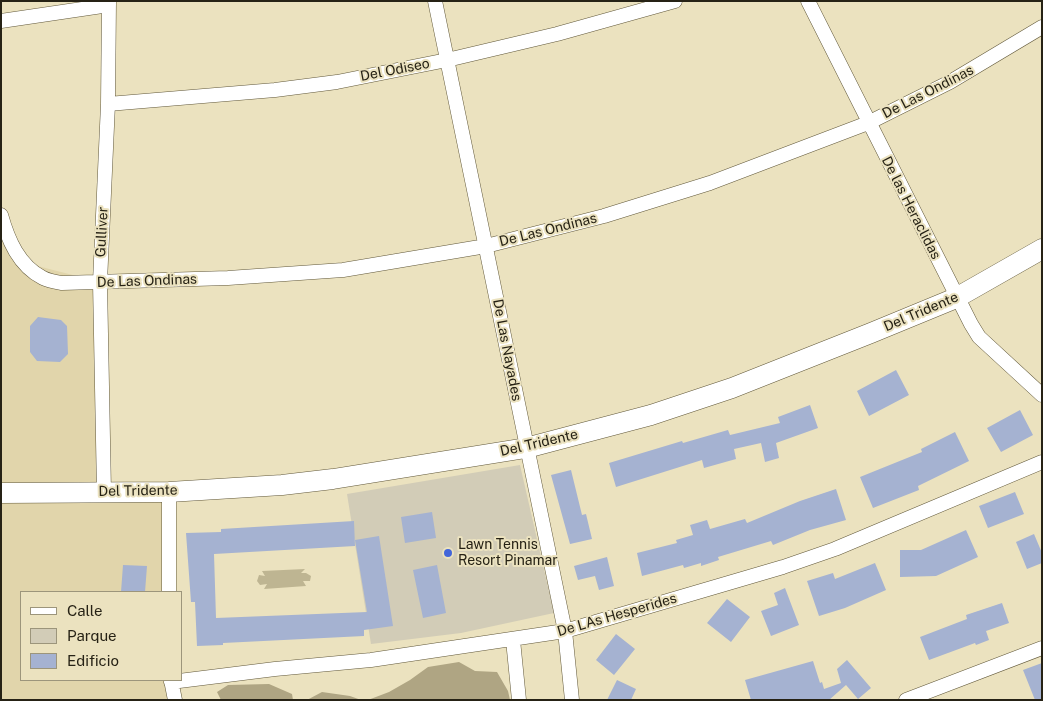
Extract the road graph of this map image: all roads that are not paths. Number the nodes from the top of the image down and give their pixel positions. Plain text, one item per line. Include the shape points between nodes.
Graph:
1 (435, 1) edge
2 (675, 1) edge
3 (808, 1) edge
4 (109, 3) edge
5 (1, 21) edge
6 (1042, 27) edge
7 (447, 60) junction
8 (108, 104) junction
9 (868, 123) junction
10 (1, 216) edge
11 (486, 246) junction
12 (1042, 249) edge
13 (100, 282) junction
14 (956, 298) junction
15 (1042, 395) edge
16 (526, 448) junction
17 (1042, 462) edge
18 (104, 492) junction
19 (169, 492) junction
20 (1, 493) edge
21 (169, 591) edge
22 (565, 632) junction
23 (513, 640) junction
24 (1042, 648) edge
25 (182, 680) edge
26 (171, 681) edge
27 (175, 700) edge
28 (519, 700) edge
29 (572, 700) edge
30 (906, 700) edge

1 - 7 street, De Las Nayades
2 - 7 street, Del Odiseo
3 - 9 street, De las Heraclidas
4 - 5 street
4 - 8 street, Gulliver
6 - 9 street, De Las Ondinas via 950,82
7 - 8 street, Del Odiseo via 337,82
7 - 11 street, De Las Nayades
8 - 13 street, Gulliver
9 - 11 street, De Las Ondinas via 710,183 604,216
9 - 14 street, De las Heraclidas
10 - 13 street, De Las Ondinas via 7,237 22,262 44,278 62,283
11 - 13 street, De Las Ondinas via 343,270
11 - 16 street, De Las Nayades
12 - 14 main road, Del Tridente
13 - 18 street, Gulliver
14 - 15 street, De las Heraclidas via 979,336
14 - 16 main road, Del Tridente via 732,388 651,415
16 - 19 main road, Del Tridente via 324,480
16 - 22 street, De Las Nayades
17 - 22 street, De LAs Hesperides via 783,567
18 - 19 main road, Del Tridente
18 - 20 main road, Del Tridente
19 - 21 street
22 - 23 street, De LAs Hesperides
22 - 29 street, De Las Nayades
23 - 25 street, De LAs Hesperides via 371,660
23 - 28 street
24 - 30 street
26 - 27 street

